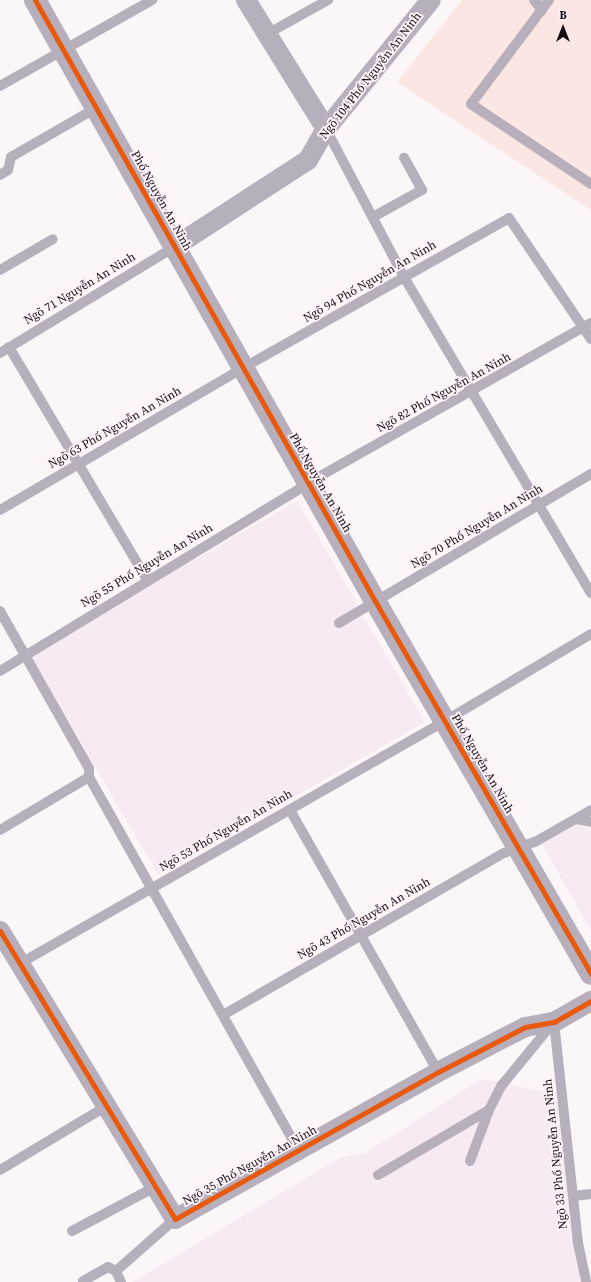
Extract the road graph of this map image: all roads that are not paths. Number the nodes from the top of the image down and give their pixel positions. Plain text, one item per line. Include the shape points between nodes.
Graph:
1 (35, 0) edge
2 (152, 0) edge
3 (246, 0) edge
4 (328, 0) edge
5 (431, 0) edge
6 (534, 0) edge
7 (549, 0) edge
8 (542, 10) junction
9 (268, 34) junction
10 (64, 49) junction
11 (0, 86) edge
12 (98, 107) junction
13 (326, 129) junction
14 (404, 158) dead end
15 (0, 175) edge
16 (591, 184) edge
17 (373, 217) junction
18 (53, 239) dead end
19 (174, 247) junction
20 (0, 270) edge
21 (404, 277) junction
22 (588, 326) edge
23 (591, 340) edge
24 (4, 350) edge
25 (243, 368) junction
26 (472, 393) junction
27 (78, 464) junction
28 (591, 474) edge
29 (308, 484) junction
30 (539, 505) junction
31 (0, 510) edge
32 (148, 580) junction
33 (591, 593) edge
34 (375, 601) junction
35 (0, 611) edge
36 (339, 623) dead end
37 (591, 634) edge
38 (25, 656) junction
39 (0, 671) edge
40 (445, 721) junction
41 (90, 777) junction
42 (290, 810) junction
43 (591, 810) edge
44 (576, 819) junction
45 (591, 822) edge
46 (0, 830) edge
47 (518, 846) junction
48 (152, 888) junction
49 (0, 932) edge
50 (361, 936) junction
51 (19, 964) junction
52 (591, 974) edge
53 (591, 1001) edge
54 (223, 1015) junction
55 (554, 1022) junction
56 (438, 1072) junction
57 (105, 1107) junction
58 (489, 1110) junction
59 (299, 1151) junction
60 (470, 1161) dead end
61 (0, 1170) edge
62 (378, 1175) dead end
63 (155, 1187) junction
64 (591, 1194) edge
65 (574, 1196) junction
66 (175, 1219) junction
67 (72, 1231) dead end
68 (116, 1271) junction
69 (84, 1281) edge
70 (121, 1282) edge
71 (586, 1282) edge

1 - 10 street, Phố Nguyễn An Ninh
2 - 10 lane
3 - 9 street
4 - 9 lane
5 - 13 street, Ngõ 104 Phố Nguyễn An Ninh
6 - 8 lane
7 - 8 lane
8 - 16 lane via 471,104
9 - 13 street
10 - 11 lane
10 - 12 street, Phố Nguyễn An Ninh
12 - 15 lane via 11,157 8,170
12 - 19 street, Phố Nguyễn An Ninh
13 - 17 lane
13 - 19 street, Ngõ 104 Phố Nguyễn An Ninh via 308,160
14 - 17 lane via 422,190
17 - 21 lane
18 - 20 lane
19 - 24 lane, Ngõ 71 Nguyễn An Ninh
19 - 25 street, Phố Nguyễn An Ninh
21 - 22 lane, Ngõ 94 Phố Nguyễn An Ninh via 509,218
21 - 25 lane, Ngõ 94 Phố Nguyễn An Ninh
21 - 26 lane
22 - 23 lane
22 - 26 lane, Ngõ 82 Phố Nguyễn An Ninh
24 - 27 lane
25 - 27 lane, Ngõ 63 Phố Nguyễn An Ninh
25 - 29 street, Phố Nguyễn An Ninh
26 - 29 lane, Ngõ 82 Phố Nguyễn An Ninh
26 - 30 lane
27 - 31 lane, Ngõ 63 Phố Nguyễn An Ninh
27 - 32 lane
28 - 30 lane, Ngõ 70 Phố Nguyễn An Ninh
29 - 32 lane, Ngõ 55 Phố Nguyễn An Ninh
29 - 34 street, Phố Nguyễn An Ninh
30 - 33 lane
30 - 34 lane, Ngõ 70 Phố Nguyễn An Ninh
32 - 38 lane, Ngõ 55 Phố Nguyễn An Ninh
34 - 36 lane, Ngõ 70 Phố Nguyễn An Ninh
34 - 40 street, Phố Nguyễn An Ninh
35 - 38 lane
37 - 40 lane, Ngõ 53 Phố Nguyễn An Ninh
38 - 39 lane, Ngõ 55 Phố Nguyễn An Ninh
38 - 41 lane via 89,768
40 - 42 lane, Ngõ 53 Phố Nguyễn An Ninh
40 - 47 street, Phố Nguyễn An Ninh
41 - 46 lane
41 - 48 lane
42 - 48 lane, Ngõ 53 Phố Nguyễn An Ninh
42 - 50 lane
43 - 44 lane, Ngõ 43 Phố Nguyễn An Ninh
44 - 45 lane
44 - 47 lane, Ngõ 43 Phố Nguyễn An Ninh via 535,842
47 - 50 lane, Ngõ 43 Phố Nguyễn An Ninh
47 - 52 street, Phố Nguyễn An Ninh
48 - 51 lane, Ngõ 53 Phố Nguyễn An Ninh
48 - 54 lane
49 - 51 street, Ngõ 35 Phố Nguyễn An Ninh
50 - 54 lane, Ngõ 43 Phố Nguyễn An Ninh
50 - 56 lane
51 - 57 street, Ngõ 35 Phố Nguyễn An Ninh
53 - 55 street, Ngõ 35 Phố Nguyễn An Ninh
54 - 59 lane
55 - 56 street, Ngõ 35 Phố Nguyễn An Ninh via 525,1027
55 - 58 lane via 502,1085
55 - 65 lane, Ngõ 33 Phố Nguyễn An Ninh
56 - 59 street, Ngõ 35 Phố Nguyễn An Ninh
57 - 61 lane
57 - 63 street, Ngõ 35 Phố Nguyễn An Ninh
58 - 60 lane
58 - 62 lane
59 - 66 street, Ngõ 35 Phố Nguyễn An Ninh
63 - 66 street, Ngõ 35 Phố Nguyễn An Ninh
63 - 67 lane
64 - 65 lane
65 - 71 lane, Ngõ 33 Phố Nguyễn An Ninh via 578,1243
66 - 68 lane
68 - 69 lane via 108,1267
68 - 70 lane

